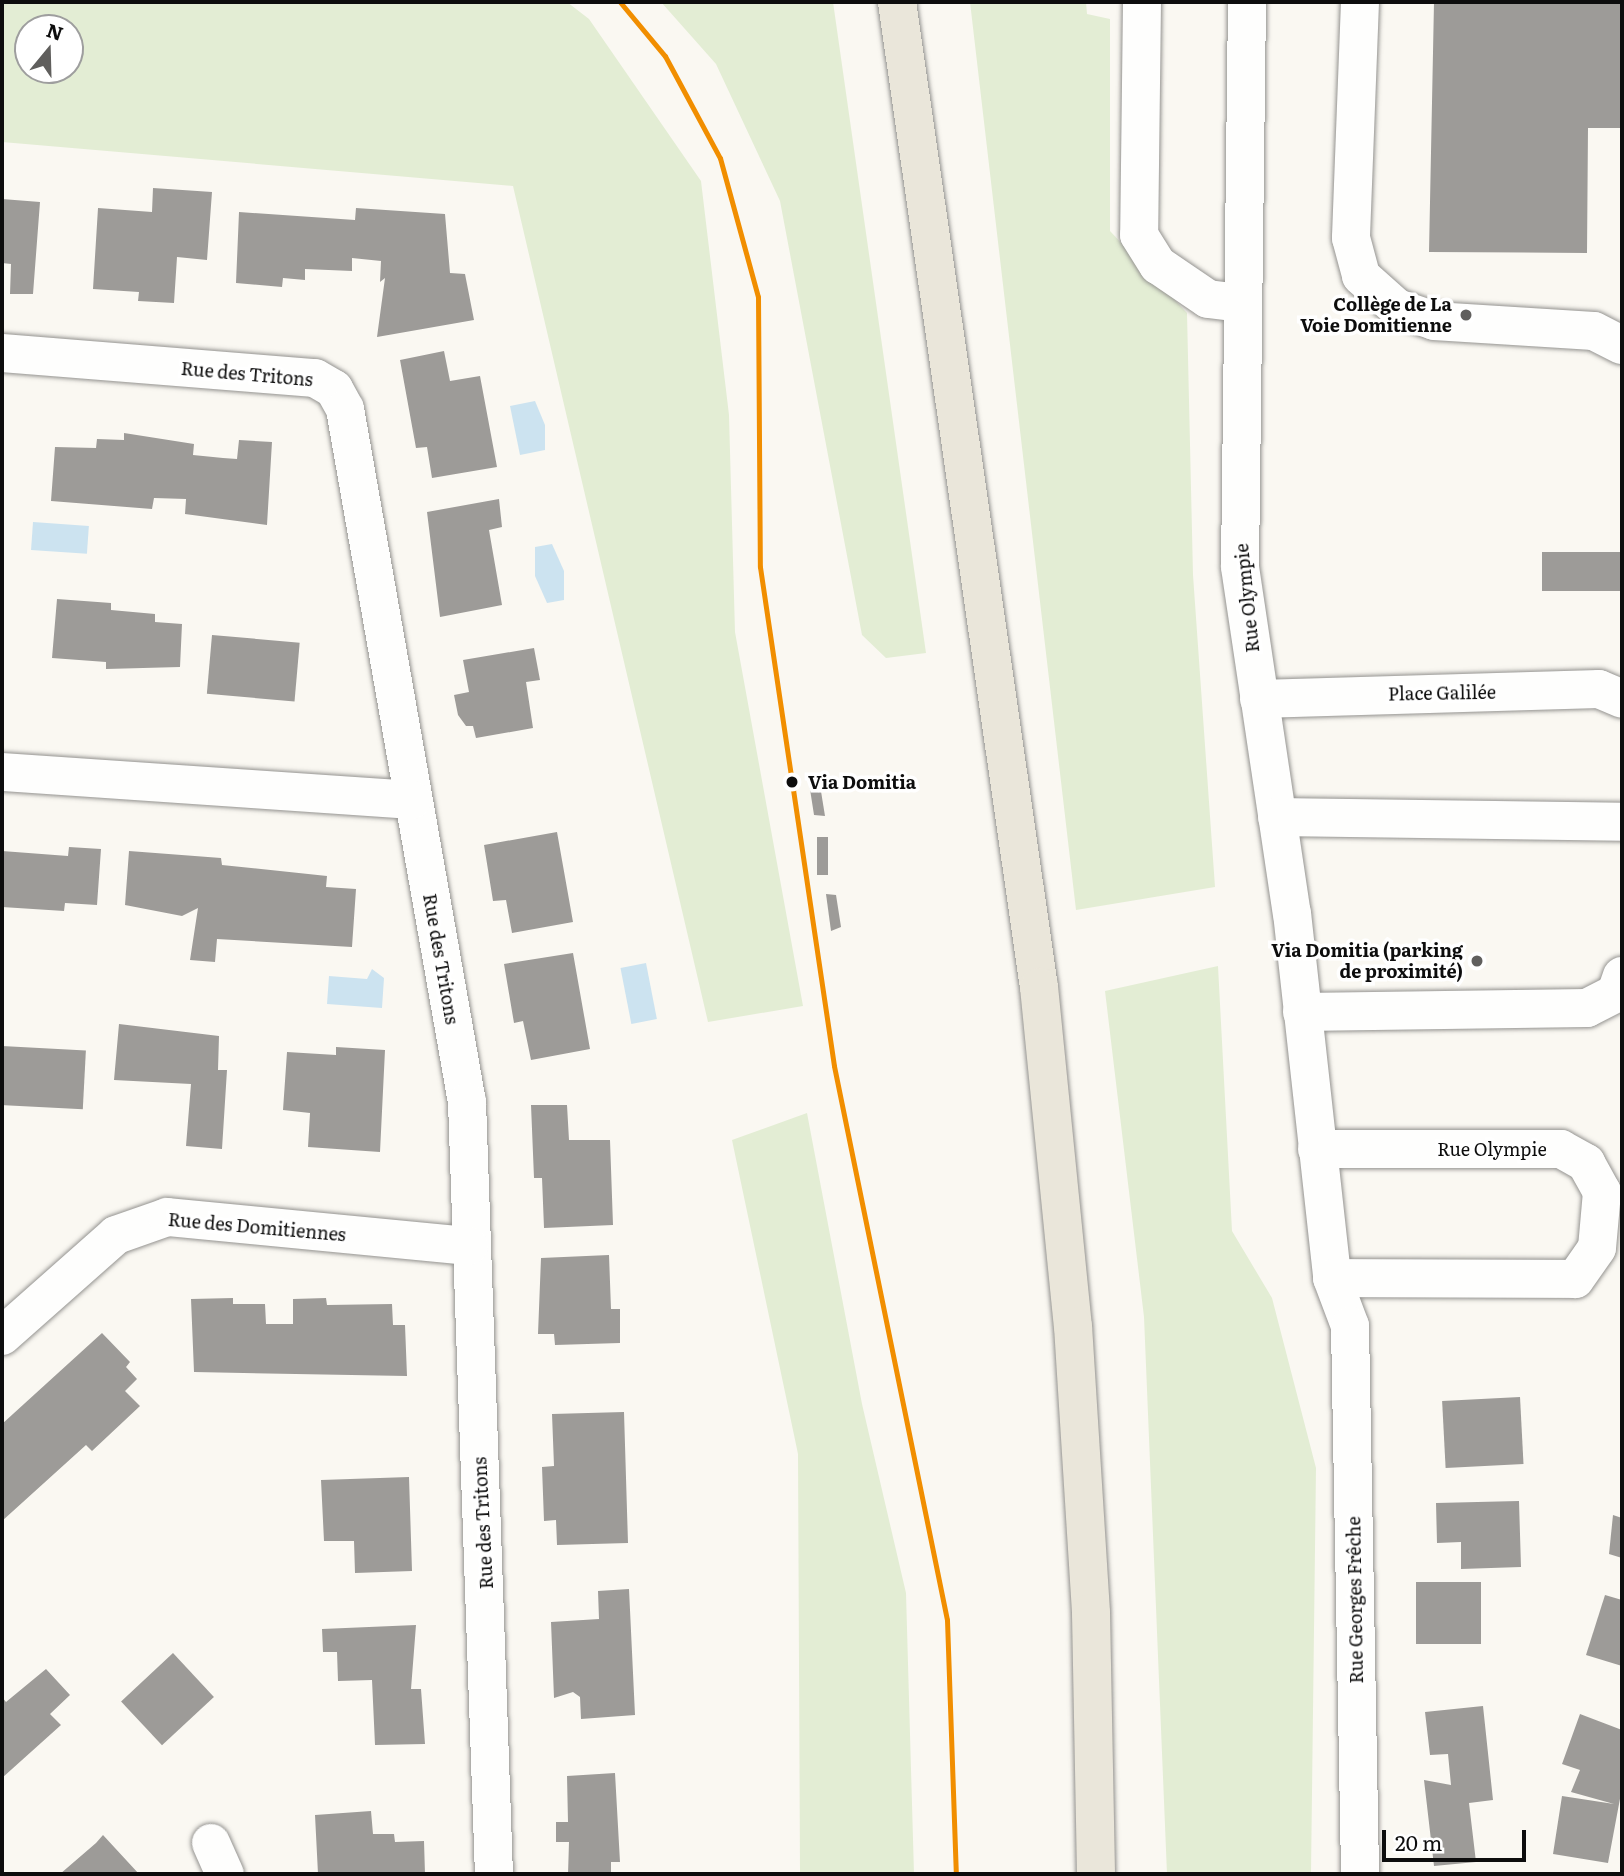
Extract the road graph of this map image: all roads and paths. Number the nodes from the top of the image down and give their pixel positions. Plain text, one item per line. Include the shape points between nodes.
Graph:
1 (897, 2) edge
2 (1142, 2) edge
3 (1247, 2) edge
4 (1360, 2) edge
5 (1243, 303) junction
6 (1622, 345) edge
7 (2, 353) edge
8 (1259, 699) junction
9 (1622, 699) edge
10 (2, 772) edge
11 (412, 800) junction
12 (1277, 817) junction
13 (1622, 822) edge
14 (1622, 976) edge
15 (1301, 1012) junction
16 (1317, 1149) junction
17 (469, 1246) junction
18 (1610, 1248) edge
19 (1332, 1278) junction
20 (1350, 1326) joint
21 (2, 1336) edge
22 (494, 1874) edge
23 (1096, 1874) edge
24 (1360, 1874) edge

1 - 23 main road via 1039,987 1073,1326 1091,1613
2 - 5 street via 1139,236 1158,265 1208,299
3 - 5 street, Rue Olympie
4 - 6 street via 1351,238 1361,276 1397,307 1434,321 1594,331
5 - 8 street, Rue Olympie via 1240,567
7 - 11 street, Rue des Tritons via 316,378 334,389 345,408
8 - 9 street, Place Galilée via 1600,689
8 - 12 street, Rue Olympie
10 - 11 street
11 - 17 street, Rue des Tritons via 467,1102
12 - 13 street
12 - 15 street, Rue Olympie
14 - 15 street via 1616,993 1587,1008
15 - 16 street, Rue Olympie
16 - 18 street, Rue Olympie via 1560,1149 1586,1163 1602,1192
16 - 19 street, Rue Olympie
17 - 21 street, Rue des Domitiennes via 167,1217 116,1236
17 - 22 street, Rue des Tritons
18 - 19 street, Rue Olympie via 1575,1279
19 - 20 street, Rue Olympie
20 - 24 street, Rue Georges Frêche

